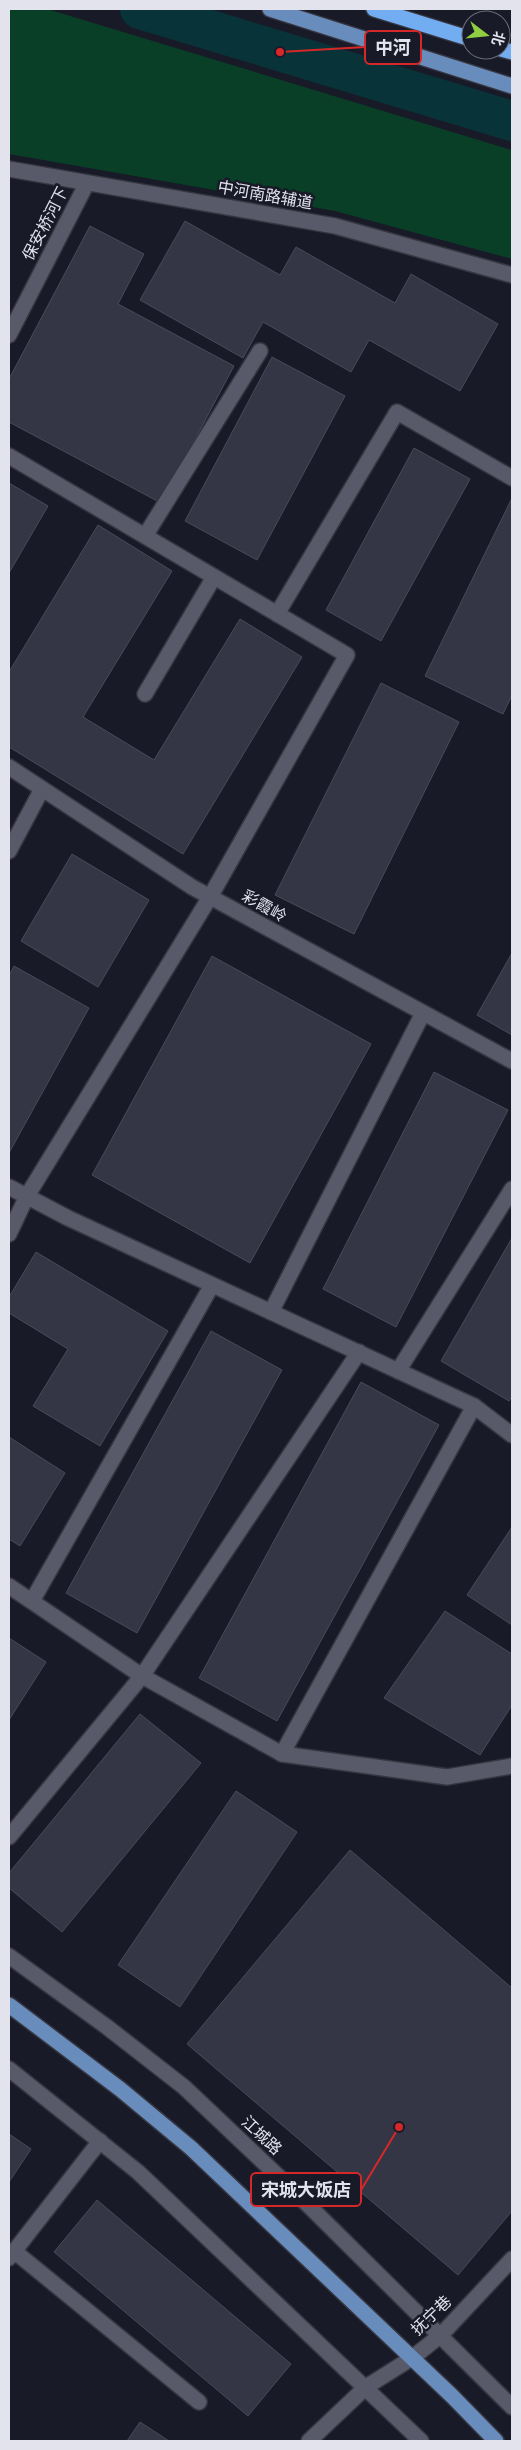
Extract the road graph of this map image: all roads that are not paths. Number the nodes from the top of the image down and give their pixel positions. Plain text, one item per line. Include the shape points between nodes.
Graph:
1 (270, 9) edge
2 (374, 9) edge
3 (461, 36) edge
4 (512, 86) edge
5 (9, 169) edge
6 (87, 183) junction
7 (512, 275) edge
8 (9, 335) edge
9 (260, 351) dead end
10 (9, 456) edge
11 (512, 478) edge
12 (145, 536) junction
13 (214, 577) junction
14 (277, 614) junction
15 (145, 694) dead end
16 (9, 768) edge
17 (42, 789) junction
18 (9, 851) edge
19 (210, 897) junction
20 (423, 1013) junction
21 (512, 1061) edge
22 (9, 1187) edge
23 (512, 1190) edge
24 (27, 1196) junction
25 (9, 1234) edge
26 (212, 1285) junction
27 (271, 1312) junction
28 (359, 1352) junction
29 (398, 1371) junction
30 (474, 1406) junction
31 (512, 1435) edge
32 (9, 1586) edge
33 (32, 1601) junction
34 (142, 1676) junction
35 (282, 1754) junction
36 (512, 1766) edge
37 (9, 1837) edge
38 (9, 1956) edge
39 (9, 2005) edge
40 (9, 2069) edge
41 (100, 2141) junction
42 (11, 2255) edge
43 (512, 2259) edge
44 (441, 2335) junction
45 (412, 2358) junction
46 (366, 2387) junction
47 (198, 2402) dead end
48 (512, 2407) edge
49 (309, 2441) edge
50 (421, 2441) edge
51 (496, 2441) edge

1 - 4 main road
2 - 3 highway
5 - 6 street, 中河南路辅道
6 - 7 street, 中河南路辅道 via 335,226
6 - 8 street, 保安桥河下
9 - 12 street
10 - 12 street
11 - 14 street via 397,412
12 - 13 street
13 - 14 street
13 - 15 street
14 - 19 street via 347,655
16 - 17 street, 彩霞岭
17 - 18 street
17 - 19 street, 彩霞岭
19 - 20 street, 彩霞岭
19 - 24 street
20 - 21 street, 彩霞岭
20 - 27 street
22 - 24 street
23 - 29 street
24 - 25 street
24 - 26 street
26 - 27 street
26 - 33 street
27 - 28 street
28 - 29 street
28 - 34 street
29 - 30 street
30 - 31 street
30 - 35 street
32 - 33 street
33 - 34 street
34 - 35 street
34 - 37 street
35 - 36 street via 447,1777
38 - 44 street, 江城路 via 107,2026 184,2088
39 - 45 main road via 120,2089 191,2148
40 - 41 street
41 - 42 street
41 - 46 street via 138,2172
42 - 47 street
43 - 44 street, 抚宁巷
44 - 45 street, 抚宁巷
44 - 48 street, 江城路
45 - 46 street, 抚宁巷
45 - 51 main road
46 - 49 street, 抚宁巷
46 - 50 street

